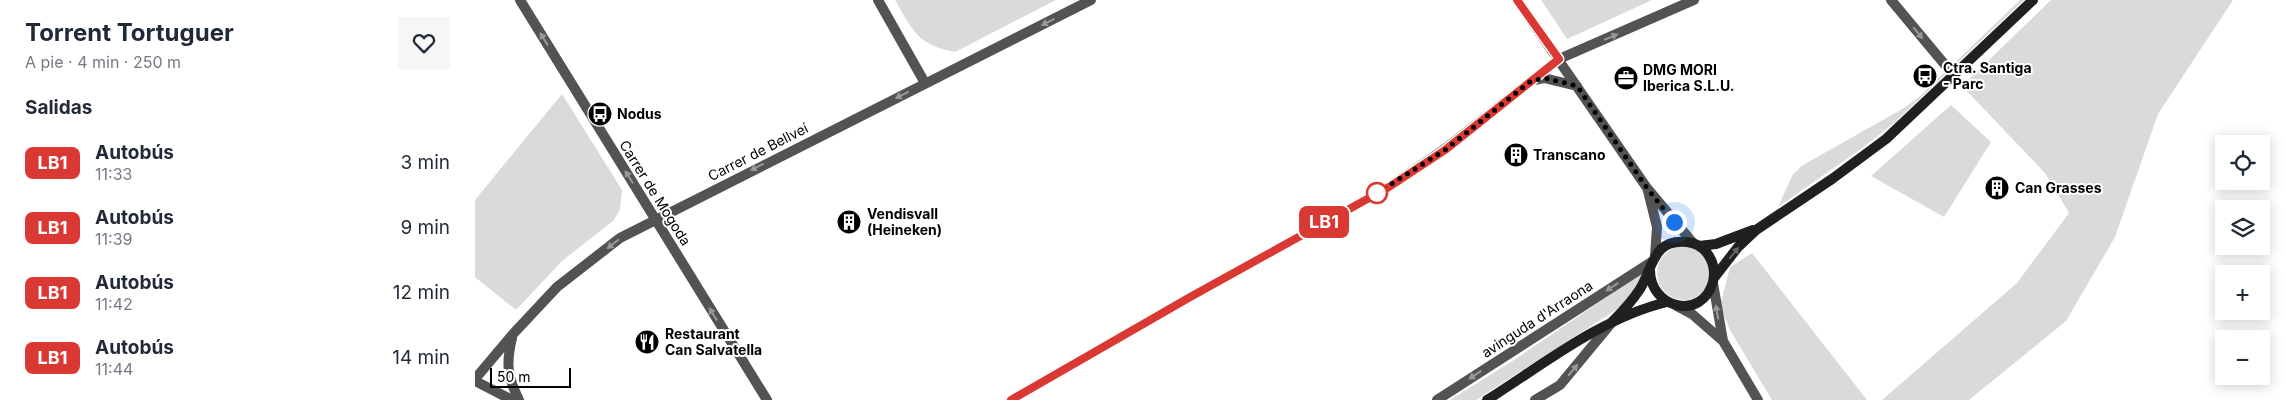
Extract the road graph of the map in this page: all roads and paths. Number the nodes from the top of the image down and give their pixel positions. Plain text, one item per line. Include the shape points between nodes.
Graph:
1 (519, 0) edge
2 (878, 0) edge
3 (1091, 0) edge
4 (1517, 0) edge
5 (1694, 0) edge
6 (1891, 0) edge
7 (2033, 0) edge
8 (1559, 59) junction
9 (1946, 66) dead end
10 (1531, 81) junction
11 (925, 84) junction
12 (1577, 86) junction
13 (1647, 188) junction
14 (655, 219) junction
15 (1756, 230) junction
16 (1696, 245) junction
17 (1652, 262) junction
18 (1713, 280) junction
19 (1672, 304) junction
20 (1613, 321) junction
21 (513, 334) junction
22 (1723, 341) junction
23 (475, 380) edge
24 (512, 400) edge
25 (519, 400) edge
26 (767, 400) edge
27 (1011, 400) edge
28 (1437, 400) edge
29 (1487, 400) edge
30 (1535, 400) edge
31 (1758, 400) edge

14 -> 1 street, Carrer de Mogoda
2 - 11 street
3 -> 11 street, Carrer de Bellveí
4 - 8 street
8 -> 5 street
6 -> 9 street
7 - 15 main road via 1886,139
8 - 10 street
8 - 12 street
10 - 12 street via 1545,78
10 - 27 street via 1445,150 1389,187
11 -> 14 street, Carrer de Bellveí
12 - 13 street
13 - 16 street
13 - 17 street via 1657,227
14 -> 21 street, Carrer de Bellveí via 620,238 557,287
26 -> 14 street, Carrer de Mogoda
15 - 16 main road via 1716,244
18 -> 15 main road via 1738,247
16 - 17 main road via 1672,243 1659,250
16 - 18 main road via 1709,256
17 - 19 main road via 1653,288
17 - 20 main road via 1635,296
17 -> 28 street, avinguda d'Arraona
18 - 19 main road via 1710,290 1698,302
22 -> 18 street
19 - 20 main road via 1647,307
19 - 22 street via 1692,314
20 - 29 main road
30 -> 20 street via 1560,385
21 - 23 street, Carrer de Bellveí
21 - 25 street via 507,360 510,379
22 - 31 street
23 - 24 street

